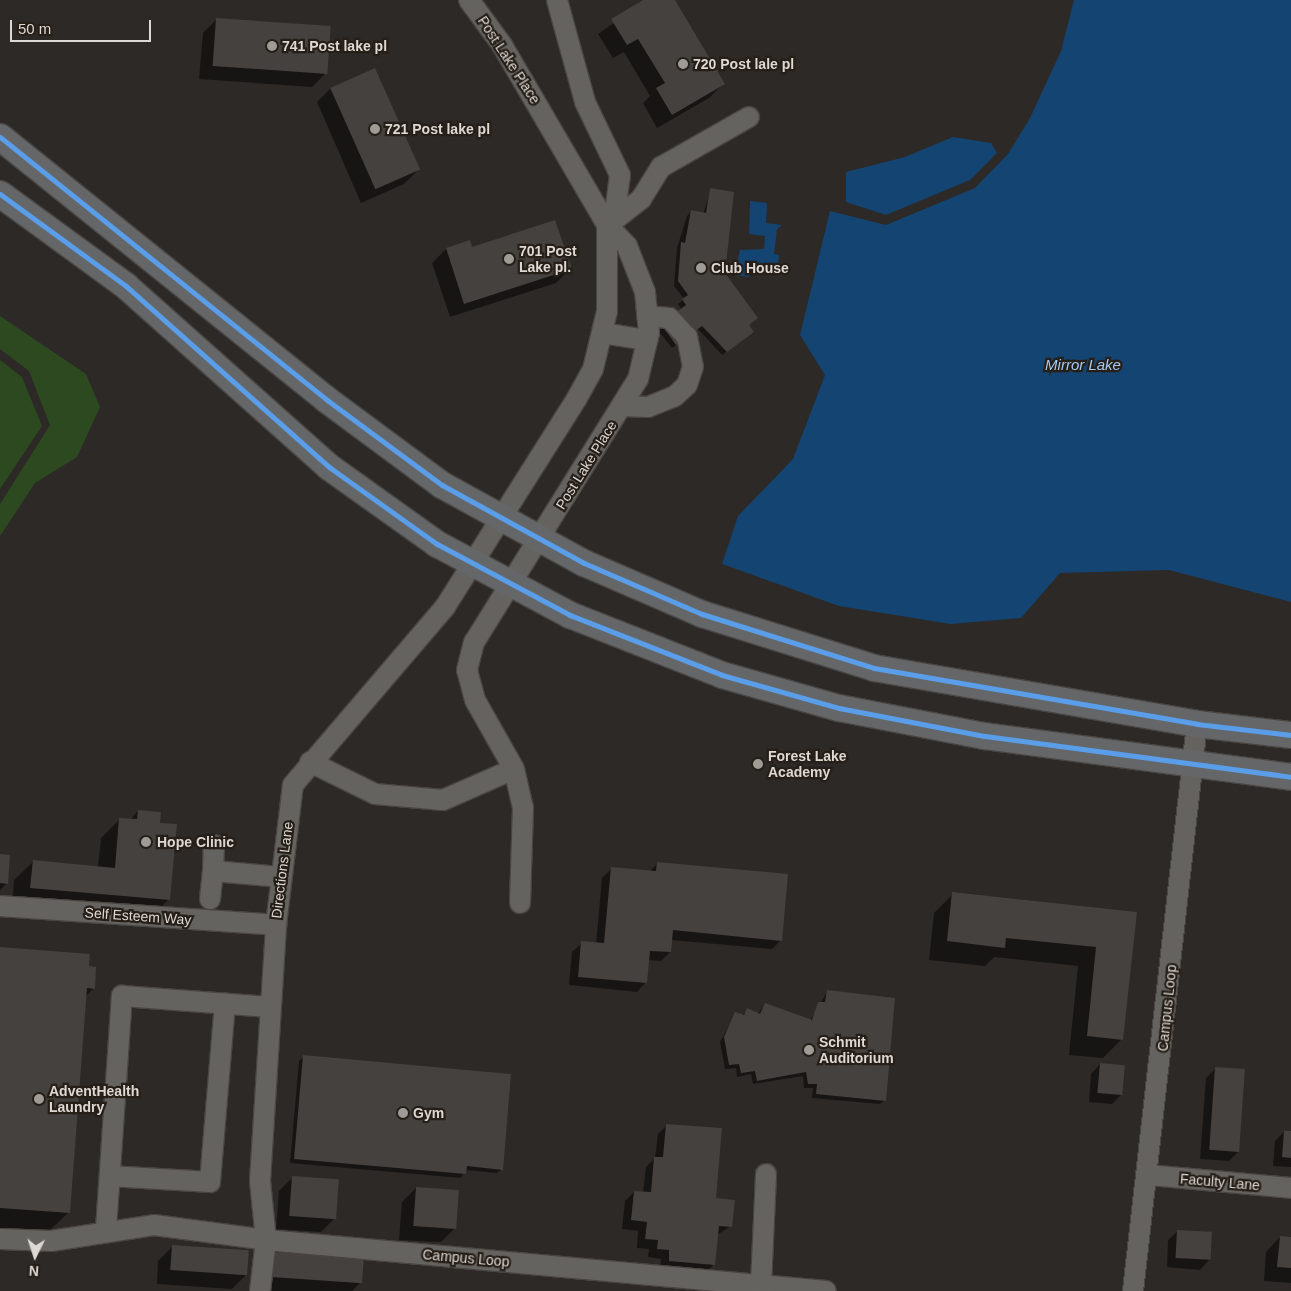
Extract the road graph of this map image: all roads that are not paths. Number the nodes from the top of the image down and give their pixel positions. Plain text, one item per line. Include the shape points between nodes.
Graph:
1 (469, 0) edge
2 (557, 0) edge
3 (749, 117) dead end
4 (0, 137) edge
5 (0, 194) edge
6 (611, 223) junction
7 (647, 316) junction
8 (602, 333) junction
9 (647, 340) junction
10 (622, 406) junction
11 (504, 518) junction
12 (539, 538) junction
13 (473, 564) junction
14 (511, 584) junction
15 (1197, 724) junction
16 (1291, 735) edge
17 (310, 762) junction
18 (1193, 764) junction
19 (514, 769) junction
20 (1291, 777) edge
21 (214, 845) dead end
22 (213, 871) junction
23 (281, 877) junction
24 (210, 899) dead end
25 (520, 903) dead end
26 (0, 906) edge
27 (276, 925) junction
28 (225, 1004) junction
29 (270, 1007) junction
30 (766, 1174) dead end
31 (1149, 1175) junction
32 (110, 1176) junction
33 (1291, 1188) edge
34 (106, 1229) junction
35 (0, 1239) edge
36 (266, 1240) junction
37 (761, 1285) junction
38 (260, 1291) edge
39 (826, 1291) edge
40 (1133, 1291) edge

1 - 6 street, Post Lake Place via 502,45
2 - 6 street via 585,102 620,175
3 - 6 street via 661,167 641,199
4 - 11 main road via 327,400 442,485
5 - 13 main road via 126,286 329,467 437,544
6 - 7 street, Post Lake Place via 627,246 645,292
6 - 8 street via 607,311
7 - 9 street, Post Lake Place
7 - 10 street via 669,318 688,337 693,367 687,385 675,396 648,407
8 - 9 street
8 - 11 street via 593,369
9 - 10 street, Post Lake Place via 638,379
10 - 12 street, Post Lake Place
11 - 12 main road
11 - 13 street
12 - 14 street, Post Lake Place
12 - 15 main road via 702,614 874,668
13 - 14 main road
13 - 17 street, Directions Lane via 445,607
14 - 18 main road via 570,615 722,675 839,708 985,736
14 - 19 street, Post Lake Place via 474,642 468,670 475,700
15 - 16 main road
15 - 18 street, Campus Loop
17 - 19 street via 375,794 443,800
17 - 23 street, Directions Lane via 293,785
18 - 20 main road
18 - 31 street, Campus Loop
19 - 25 street, Post Lake Place via 523,808
21 - 22 street
22 - 23 street
22 - 24 street
23 - 27 street, Directions Lane
26 - 27 street, Self Esteem Way
27 - 29 street, Directions Lane
28 - 29 street
28 - 32 street via 210,1182
28 - 32 street via 122,996
29 - 36 street, Directions Lane via 260,1181
30 - 37 street
31 - 33 street, Faculty Lane
31 - 40 street, Campus Loop
32 - 34 street
34 - 35 street, Campus Loop via 51,1241
34 - 36 street, Campus Loop via 154,1225
36 - 37 street, Campus Loop
36 - 38 street, Directions Lane
37 - 39 street, Campus Loop

